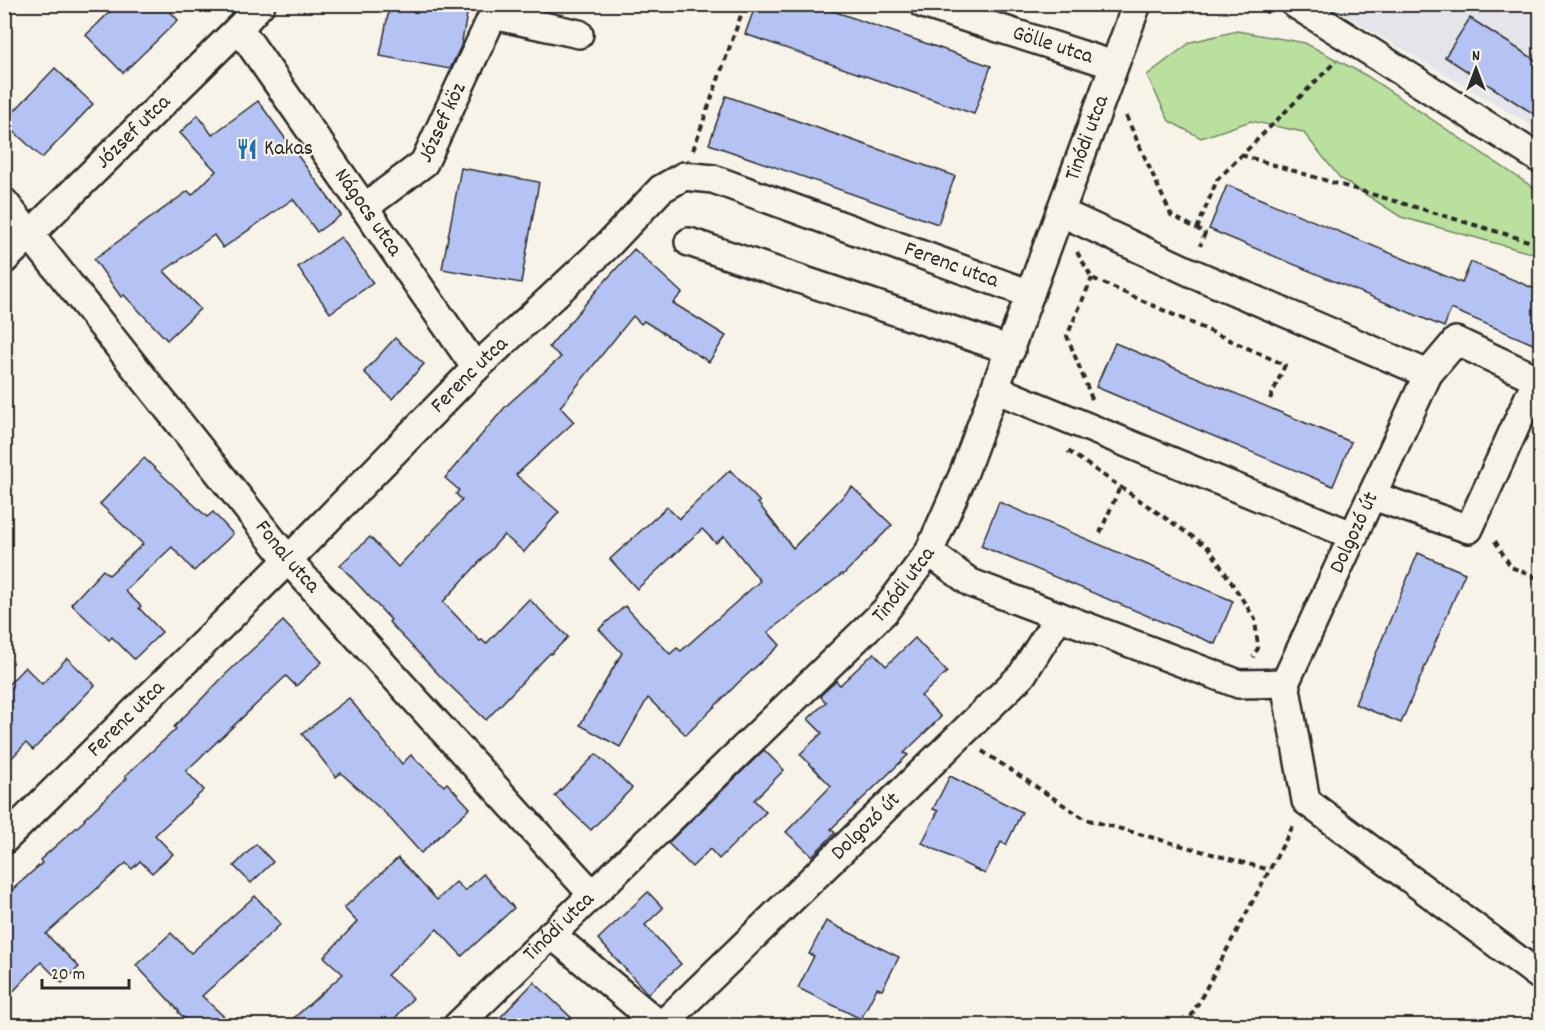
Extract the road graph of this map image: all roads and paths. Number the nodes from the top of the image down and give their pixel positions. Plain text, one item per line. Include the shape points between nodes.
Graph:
1 (261, 4) edge
2 (746, 4) edge
3 (923, 4) edge
4 (1137, 4) edge
5 (1254, 4) edge
6 (494, 10) edge
7 (1285, 10) edge
8 (239, 28) junction
9 (579, 34) dead end
10 (1343, 54) dead end
11 (1114, 65) junction
12 (1124, 111) dead end
13 (1241, 155) junction
14 (1540, 159) edge
15 (684, 176) junction
16 (4, 202) edge
17 (364, 207) junction
18 (1069, 216) junction
19 (1197, 229) junction
20 (31, 234) junction
21 (1540, 241) edge
22 (689, 242) dead end
23 (4, 260) edge
24 (1190, 272) junction
25 (1092, 278) junction
26 (1030, 294) junction
27 (1011, 350) junction
28 (476, 368) junction
29 (1428, 374) junction
30 (995, 389) junction
31 (1092, 399) dead end
32 (1270, 399) dead end
33 (1062, 448) dead end
34 (1120, 487) junction
35 (1373, 496) junction
36 (1477, 512) junction
37 (1100, 533) dead end
38 (1354, 536) junction
39 (929, 552) junction
40 (288, 560) junction
41 (1540, 579) edge
42 (1059, 616) junction
43 (1285, 682) junction
44 (1239, 684) junction
45 (961, 737) junction
46 (1306, 801) junction
47 (4, 840) edge
48 (1270, 870) junction
49 (593, 895) junction
50 (550, 934) junction
51 (1540, 976) edge
52 (457, 1026) edge
53 (661, 1026) edge
54 (1186, 1026) edge

1 - 8 street, József utca
2 - 15 path
3 - 11 street, Gölle utca
4 - 11 street, Tinódi utca
5 - 7 path
6 - 9 street, József köz
6 - 17 street, József köz via 424,163
7 - 14 street
8 - 17 street, Nágocs utca
8 - 20 street, József utca
10 - 13 path
11 - 18 street, Tinódi utca
12 - 19 path via 1171,216
13 - 19 path via 1217,180
13 - 21 path via 1535,243
15 - 26 street, Ferenc utca via 713,179
15 - 28 street, Ferenc utca via 661,189 607,246
16 - 20 street, Fonal utca
17 - 28 street, Nágocs utca
18 - 24 street
18 - 25 path via 1068,236
18 - 26 street, Tinódi utca
19 - 24 path via 1204,233
20 - 23 street, József utca
20 - 40 street, Fonal utca
22 - 27 street
24 - 29 street
25 - 31 path via 1067,336
25 - 32 path via 1285,365
26 - 27 street, Tinódi utca
27 - 30 street, Tinódi utca
28 - 40 street, Ferenc utca
29 - 35 street, Dolgozó út
29 - 36 street, Dolgozó út via 1456,341 1537,379
30 - 38 street
30 - 39 street, Tinódi utca
33 - 34 path
34 - 37 path
34 - 44 path via 1209,548 1255,619 1258,648
35 - 36 street via 1469,530
35 - 38 street, Dolgozó út
36 - 41 path via 1511,567
38 - 43 street, Dolgozó út
39 - 42 street via 971,583
39 - 49 street, Tinódi utca via 885,611
40 - 47 street, Ferenc utca
40 - 49 street, Fonal utca
42 - 44 street
42 - 45 street, Dolgozó út via 1022,675
43 - 44 street
43 - 46 street
45 - 48 path via 1085,819
45 - 53 street, Dolgozó út
46 - 48 path
46 - 51 street
48 - 54 path
49 - 50 street, Tinódi utca
50 - 52 street, Tinódi utca
50 - 53 street

